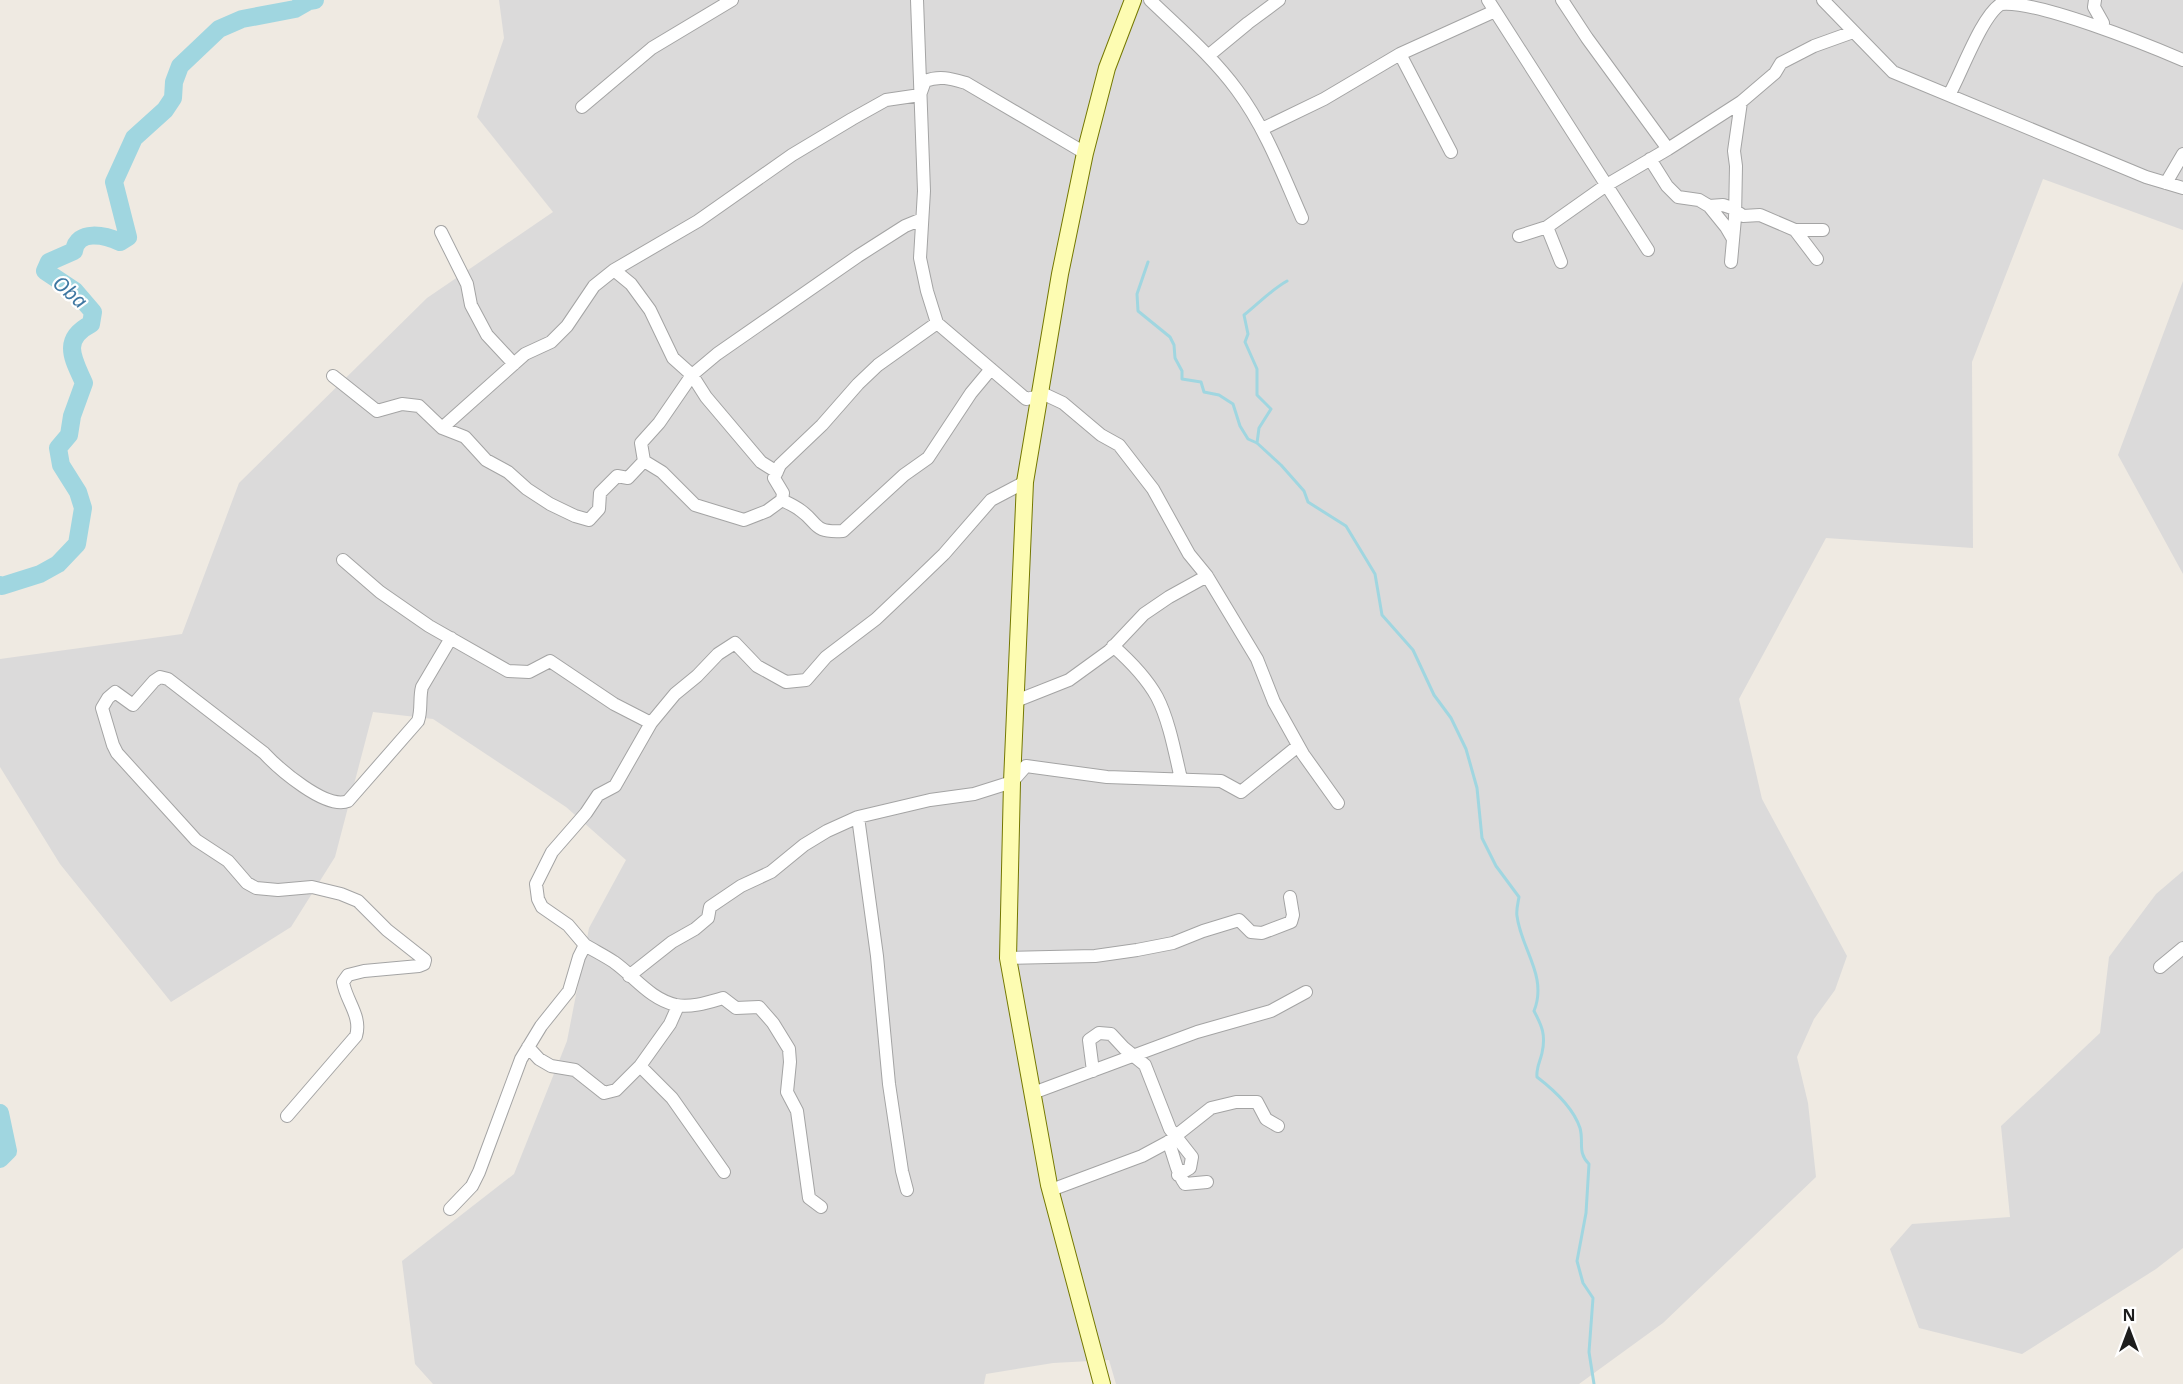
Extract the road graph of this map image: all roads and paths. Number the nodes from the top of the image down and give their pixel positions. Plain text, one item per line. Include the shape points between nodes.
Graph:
1 (732, 0) edge
2 (917, 0) edge
3 (1133, 0) edge
4 (1150, 0) edge
5 (1278, 0) edge
6 (1488, 0) edge
7 (1562, 0) edge
8 (2095, 0) edge
9 (1826, 1) edge
10 (2008, 1) edge
11 (2057, 3) edge
12 (1495, 12) junction
13 (2103, 23) junction
14 (1853, 32) junction
15 (1400, 54) junction
16 (1208, 56) junction
17 (2183, 60) edge
18 (920, 95) junction
19 (1949, 95) junction
20 (1742, 102) junction
21 (582, 107) dead end
22 (1262, 129) junction
23 (1668, 149) junction
24 (1451, 152) dead end
25 (1085, 153) junction
26 (2183, 154) edge
27 (1650, 159) junction
28 (2166, 183) junction
29 (1605, 186) junction
30 (2183, 188) edge
31 (1710, 206) junction
32 (1736, 212) junction
33 (1302, 218) dead end
34 (922, 219) junction
35 (1547, 228) junction
36 (1795, 230) junction
37 (1823, 230) dead end
38 (441, 232) dead end
39 (1519, 236) dead end
40 (1734, 241) junction
41 (1648, 250) dead end
42 (1817, 259) dead end
43 (1561, 262) dead end
44 (1731, 262) dead end
45 (614, 270) junction
46 (938, 323) junction
47 (514, 364) junction
48 (991, 369) junction
49 (692, 375) junction
50 (333, 376) dead end
51 (1039, 398) junction
52 (442, 428) junction
53 (644, 461) junction
54 (777, 472) junction
55 (1025, 482) junction
56 (782, 501) junction
57 (344, 560) dead end
58 (1207, 576) junction
59 (451, 638) junction
60 (1113, 646) junction
61 (1016, 701) junction
62 (651, 723) junction
63 (1298, 746) junction
64 (1181, 779) junction
65 (1012, 782) junction
66 (1338, 803) dead end
67 (858, 817) junction
68 (1290, 897) dead end
69 (585, 945) junction
70 (2183, 948) edge
71 (1008, 958) junction
72 (2160, 967) dead end
73 (629, 976) junction
74 (1306, 992) dead end
75 (678, 1006) junction
76 (528, 1047) junction
77 (1134, 1056) junction
78 (640, 1066) junction
79 (1093, 1071) junction
80 (1033, 1094) junction
81 (287, 1116) dead end
82 (1278, 1126) dead end
83 (1172, 1139) junction
84 (724, 1172) dead end
85 (1207, 1182) dead end
86 (907, 1190) dead end
87 (1051, 1190) junction
88 (821, 1207) dead end
89 (450, 1209) dead end
90 (1102, 1384) edge

1 - 21 street via 652,48
2 - 18 street
3 - 25 street via 1107,68
4 - 16 street
5 - 16 street
6 - 12 street
7 - 23 street
8 - 13 street via 2094,7
9 - 14 street
10 - 11 street
10 - 19 street via 2001,4 1976,37
11 - 13 street
12 - 15 street
12 - 29 street
13 - 17 street
14 - 19 street via 1893,72
14 - 20 street via 1781,63
15 - 22 street via 1324,99
15 - 24 street
16 - 22 street via 1237,90
18 - 25 street via 925,81 933,78 966,83
18 - 34 street
18 - 45 street via 886,100 852,119 792,155 698,221
19 - 28 street
20 - 23 street
20 - 32 street via 1734,151
22 - 33 street
23 - 27 street
25 - 51 street
26 - 28 street
27 - 29 street
27 - 31 street via 1678,197
28 - 30 street
29 - 35 street
29 - 41 street
31 - 32 street via 1723,205
31 - 40 street
32 - 36 street via 1743,216 1760,215
32 - 40 street
34 - 46 street via 921,258
34 - 49 street via 867,250 773,313
35 - 39 street
35 - 43 street
36 - 37 street
36 - 42 street
38 - 47 street via 487,335
40 - 44 street
45 - 47 street via 594,286 567,326 550,342
45 - 49 street via 631,284 660,327 673,358
46 - 48 street
46 - 54 street via 858,384
47 - 52 street
48 - 51 street via 1026,399
48 - 56 street via 928,458 843,531 818,528 802,510
49 - 53 street via 641,443
49 - 54 street via 760,462
50 - 52 street via 377,411 402,404 419,406
51 - 55 street
51 - 58 street via 1046,395 1063,403 1119,446 1153,489 1189,554
52 - 53 street via 465,437 486,460 550,504 589,520 599,509 600,493 617,476 628,478
53 - 56 street via 662,472 695,505 744,520
54 - 56 street via 774,478 783,493
55 - 61 street
55 - 62 street via 991,500 915,582 876,619 826,657 806,680 786,682 757,666 735,644 718,654 675,694
57 - 59 street via 380,592
58 - 60 street via 1144,614
58 - 63 street via 1257,659
59 - 62 street via 508,671 529,672 550,661 614,704
59 - 81 street via 422,687 418,721 343,803 298,784 168,679 160,677 154,681 133,705 115,692 102,708 117,753 196,840 228,861 247,883 278,890 312,886 349,897 425,960 419,966 348,975 343,982 344,994 359,1027 356,1036
60 - 61 street via 1069,680
60 - 64 street via 1134,664 1157,697
61 - 65 street
62 - 69 street via 615,786 598,795 552,852 536,884 542,907 568,925
63 - 64 street via 1241,792 1221,780
63 - 66 street
64 - 65 street via 1107,777 1026,766
65 - 67 street via 974,794
65 - 71 street
67 - 73 street via 827,831 771,872 717,901 710,907 708,918
67 - 86 street via 878,956 889,1084
68 - 71 street via 1291,922 1262,933 1251,932 1239,920 1173,943 1105,955
69 - 73 street
69 - 76 street via 569,991
70 - 72 street
71 - 80 street
73 - 75 street via 660,999
74 - 77 street via 1271,1011 1197,1032
75 - 78 street
75 - 88 street via 723,998 736,1008 759,1006 772,1023 789,1049 787,1092 797,1111 809,1198
76 - 78 street via 551,1066 575,1070 604,1093 616,1090
76 - 89 street via 479,1172 472,1186
77 - 79 street
77 - 79 street via 1111,1034 1100,1033 1089,1041
77 - 83 street via 1145,1065
78 - 84 street via 672,1098
79 - 80 street
80 - 87 street
82 - 83 street via 1266,1119 1257,1102 1236,1102 1211,1108
83 - 85 street via 1178,1175 1185,1184
83 - 87 street via 1142,1156
87 - 90 street

